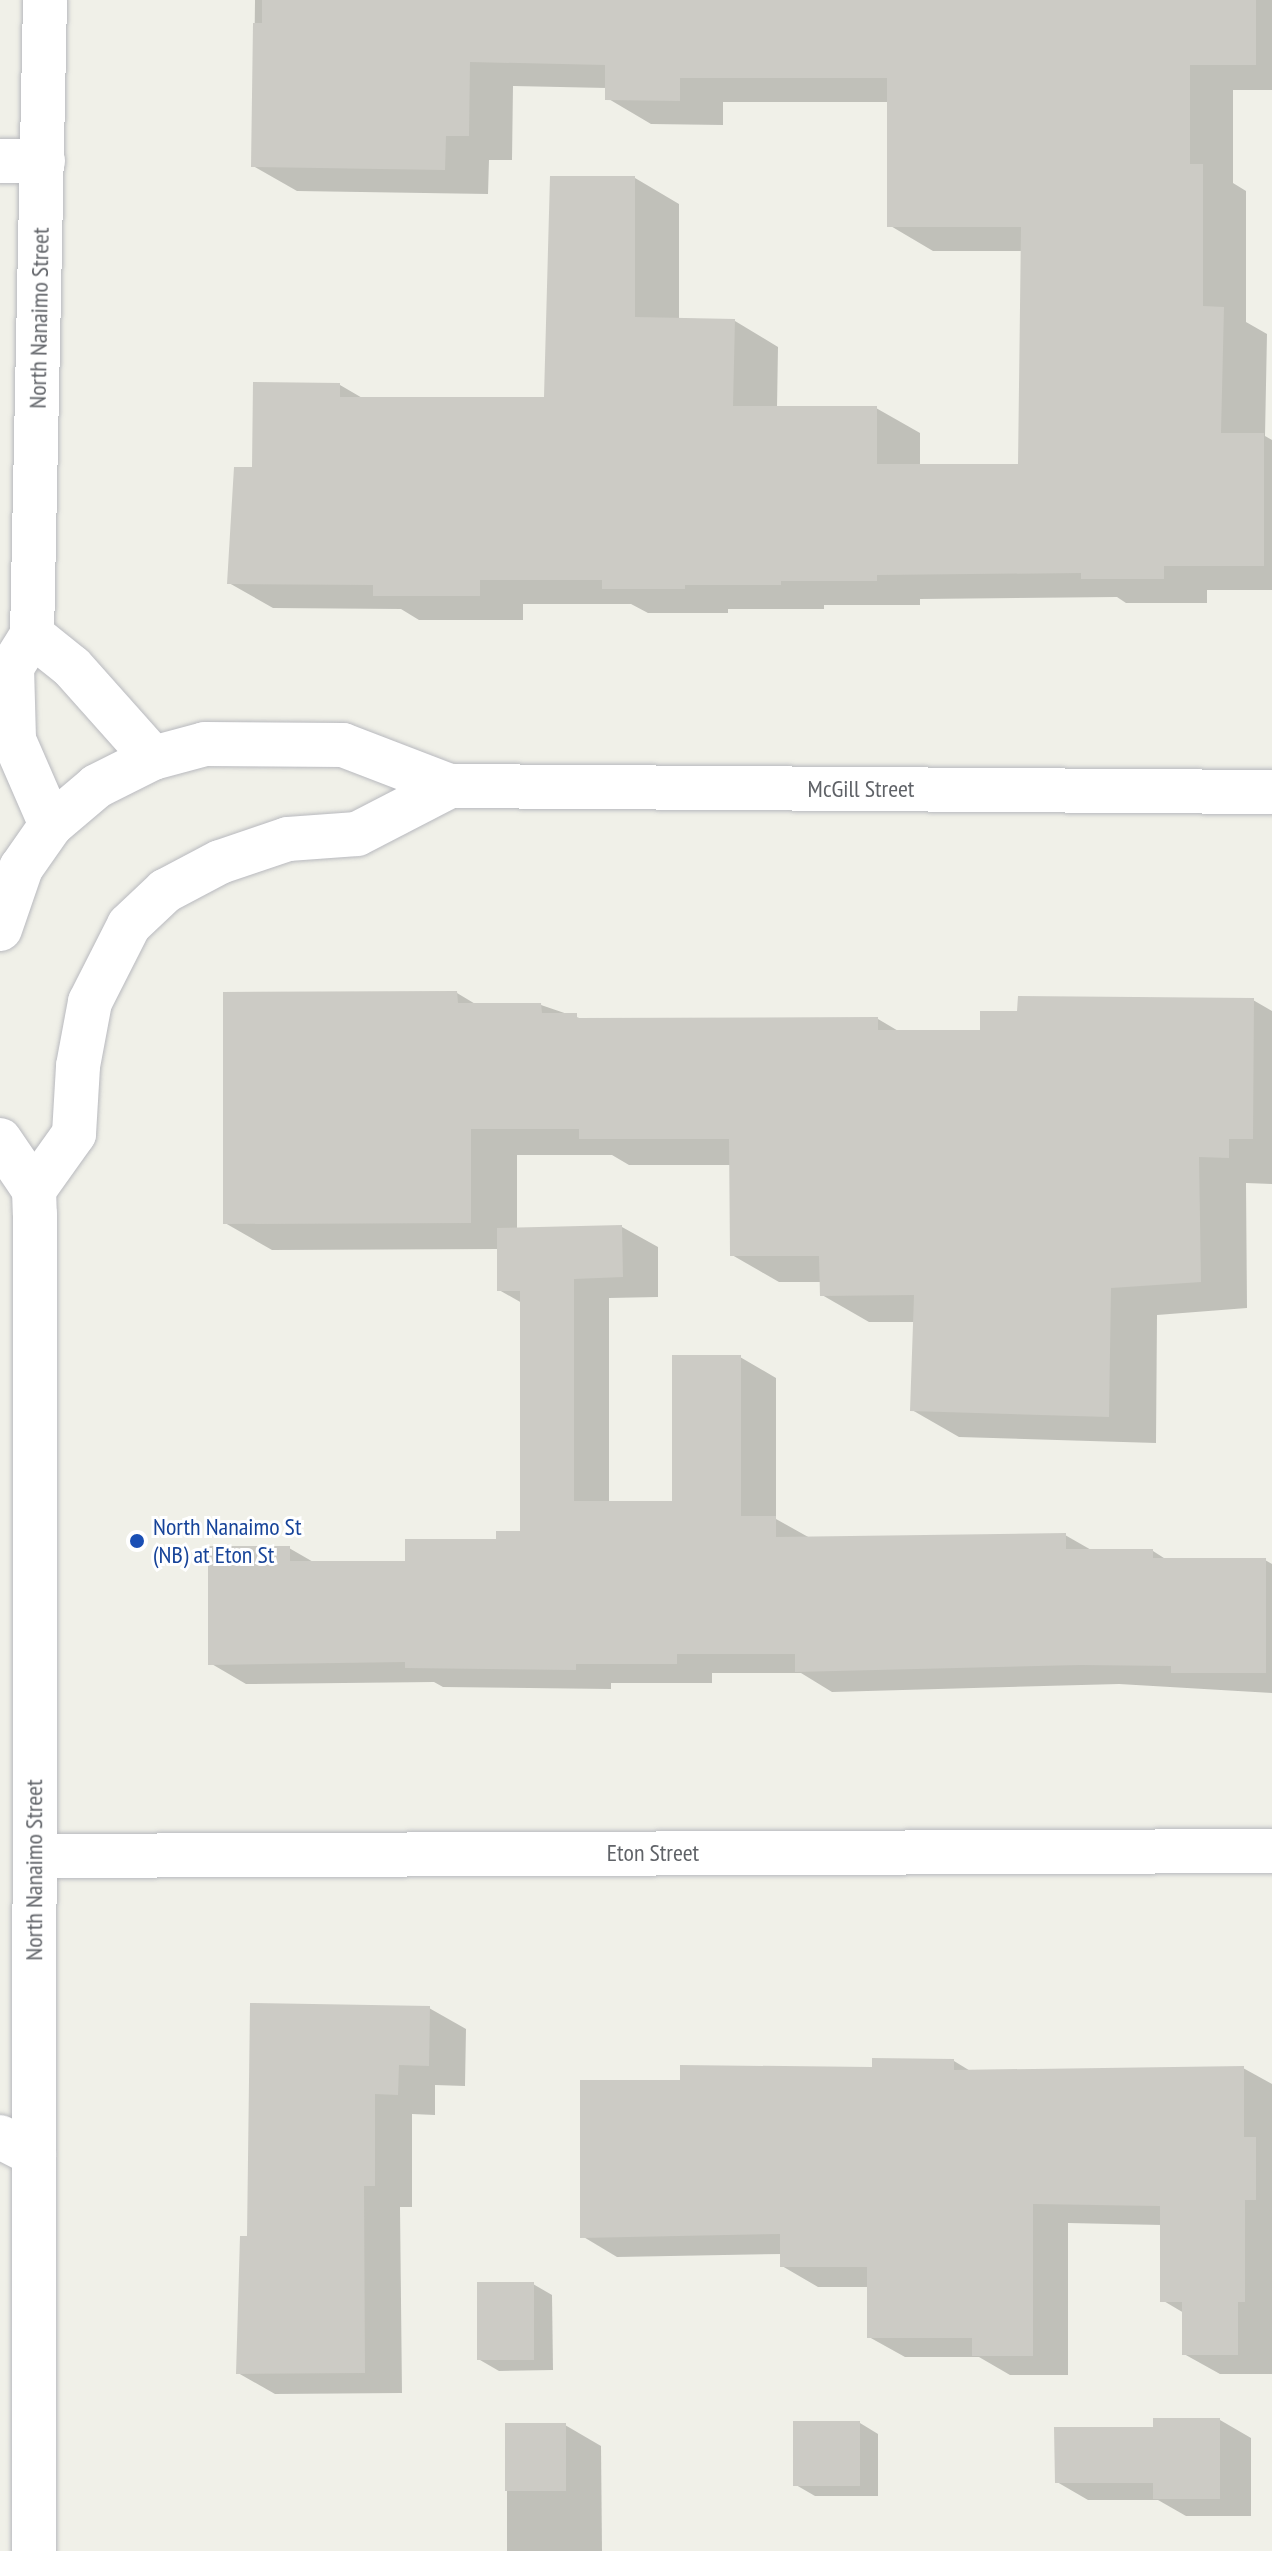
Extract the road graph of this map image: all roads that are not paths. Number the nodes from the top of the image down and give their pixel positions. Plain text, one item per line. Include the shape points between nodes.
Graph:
1 (45, 0) edge
2 (0, 161) edge
3 (43, 161) junction
4 (32, 635) junction
5 (153, 758) junction
6 (450, 786) junction
7 (1272, 792) edge
8 (51, 825) junction
9 (0, 929) edge
10 (0, 1140) edge
11 (34, 1190) junction
12 (1272, 1851) edge
13 (35, 1856) junction
14 (17, 2145) edge
15 (34, 2551) edge

1 - 3 main road, North Nanaimo Street
2 - 3 main road
3 - 4 main road, North Nanaimo Street
4 - 5 main road via 72,667
4 - 8 main road, North Nanaimo Street via 12,667 14,740
5 - 6 main road, McGill Street via 205,744 343,745
5 - 8 main road, McGill Street via 97,786
6 - 7 main road, McGill Street
6 - 11 main road, McGill Street via 357,834 288,839 220,862 165,891 129,925 90,1002 78,1066 74,1134
8 - 9 main road via 21,868
10 - 11 main road
11 - 13 main road, North Nanaimo Street
12 - 13 main road, Eton Street
13 - 14 main road, North Nanaimo Street
14 - 15 main road, North Nanaimo Street

